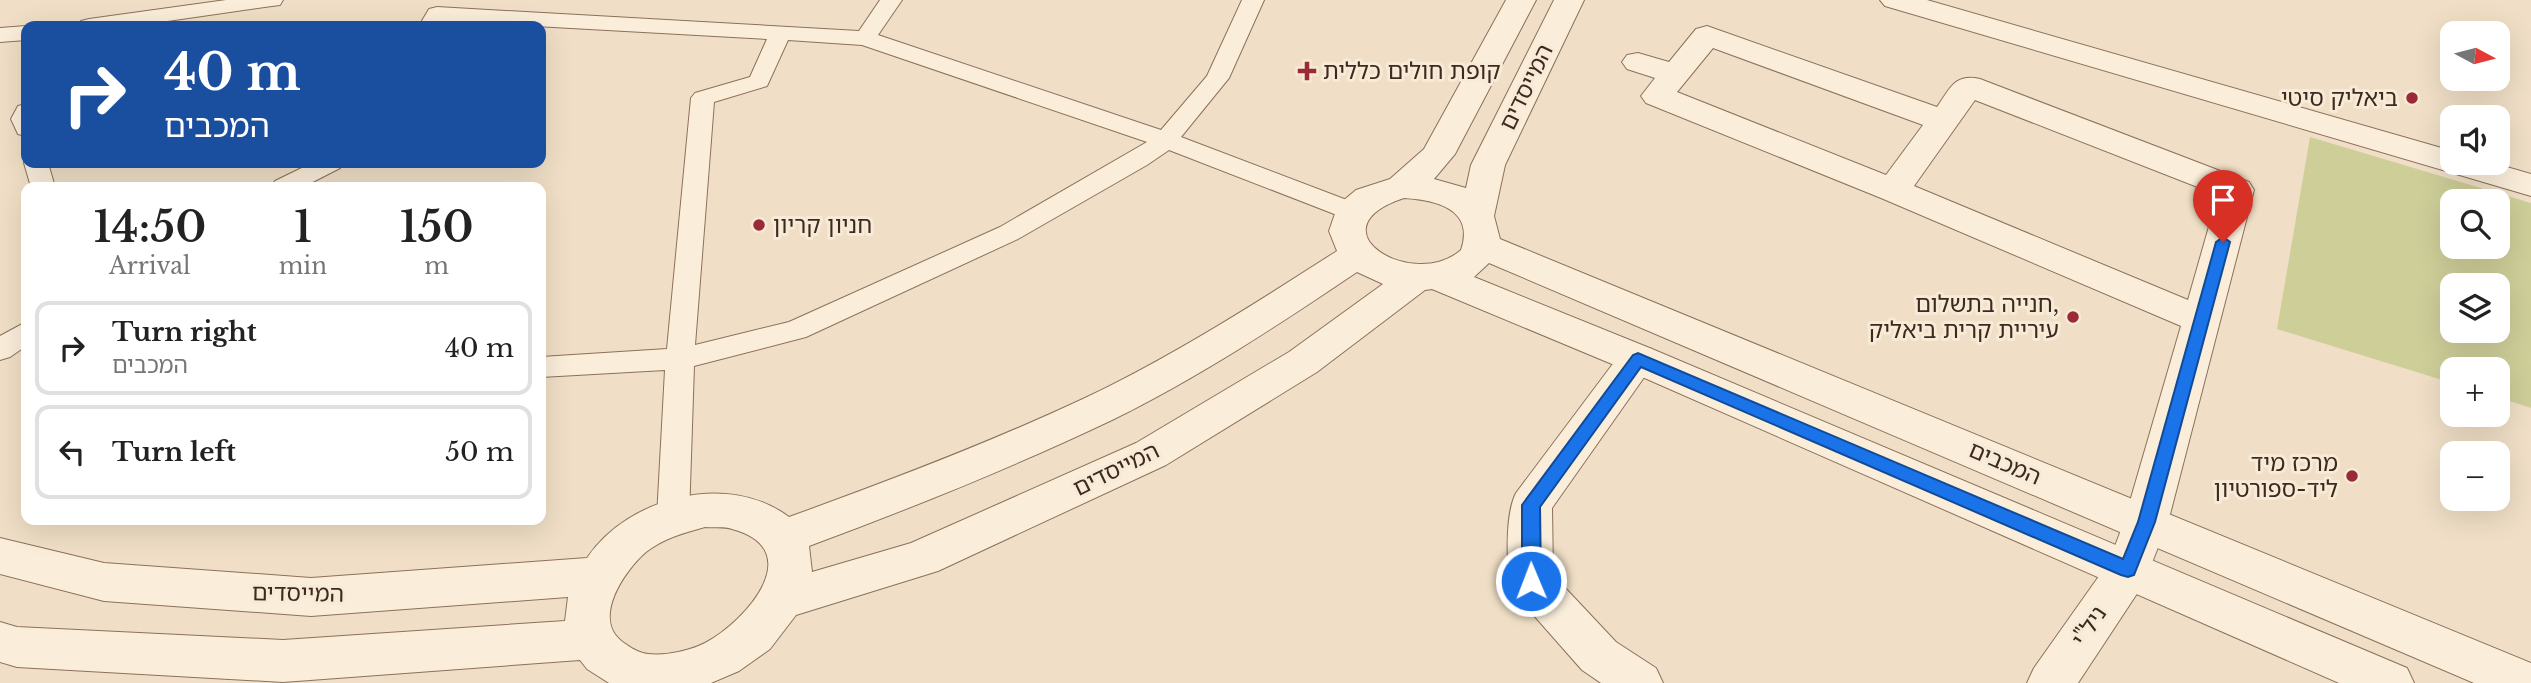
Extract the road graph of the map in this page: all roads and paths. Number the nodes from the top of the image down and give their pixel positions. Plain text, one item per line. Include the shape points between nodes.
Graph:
1 (272, 0) edge
2 (891, 0) edge
3 (1253, 0) edge
4 (1521, 0) edge
5 (1569, 0) edge
6 (1895, 0) edge
7 (124, 21) edge
8 (433, 21) edge
9 (781, 32) junction
10 (21, 33) edge
11 (0, 35) edge
12 (865, 38) junction
13 (1637, 62) dead end
14 (1675, 74) junction
15 (1943, 121) junction
16 (1166, 140) junction
17 (2440, 158) edge
18 (321, 168) edge
19 (2497, 175) edge
20 (295, 182) edge
21 (2531, 185) edge
22 (1402, 187) junction
23 (1893, 190) junction
24 (1352, 211) junction
25 (1480, 231) junction
26 (1357, 255) junction
27 (1427, 278) junction
28 (2202, 320) junction
29 (21, 335) edge
30 (0, 350) edge
31 (680, 359) junction
32 (1638, 359) junction
33 (546, 367) edge
34 (673, 517) junction
35 (2147, 522) junction
36 (782, 538) junction
37 (0, 556) edge
38 (2128, 570) junction
39 (598, 576) junction
40 (785, 599) junction
41 (591, 639) junction
42 (0, 642) edge
43 (688, 678) edge
44 (1639, 683) edge
45 (2051, 683) edge
46 (2390, 683) edge
47 (2526, 683) edge

1 - 7 lane
2 - 12 lane
3 - 16 lane via 1218,78
4 - 22 street, המייסדים via 1438,154
5 - 25 street, המייסדים via 1488,165
6 - 17 street
8 - 9 lane via 437,14
9 - 12 lane
9 - 31 lane via 759,81 702,98
10 - 11 lane
12 - 16 lane
13 - 14 street
14 - 15 street via 1707,35
14 - 23 street via 1657,96
15 - 23 street
15 - 28 street, ניל"י via 1969,86 2237,190
16 - 24 lane
16 - 31 lane via 1009,233 796,330
18 - 20 lane
19 - 21 street
22 - 24 street via 1364,199
22 - 25 street via 1446,193 1465,203
23 - 28 street
24 - 26 street via 1346,225
25 - 27 street via 1473,260 1458,271
25 - 35 street, המכבים
26 - 27 street via 1392,275
26 - 36 street via 1248,326 1100,408 916,489
27 - 32 street
27 - 40 street, המייסדים via 1303,362 1151,454 922,558
28 - 35 street, ניל"י
29 - 30 lane
31 - 33 lane
31 - 34 lane
32 - 38 street
32 - 44 street via 1531,505 1531,581 1599,656
34 - 36 street via 705,510 736,512 763,521
34 - 39 street via 629,541
35 - 38 street, ניל"י
35 - 47 street, המכבים
36 - 40 street via 790,556
37 - 39 street, המייסדים via 104,582 311,597
38 - 45 street, ניל"י
38 - 46 street
39 - 41 street via 588,608
40 - 43 street via 770,624 748,645
41 - 42 street via 283,661 17,648
41 - 43 street via 605,658 627,671

